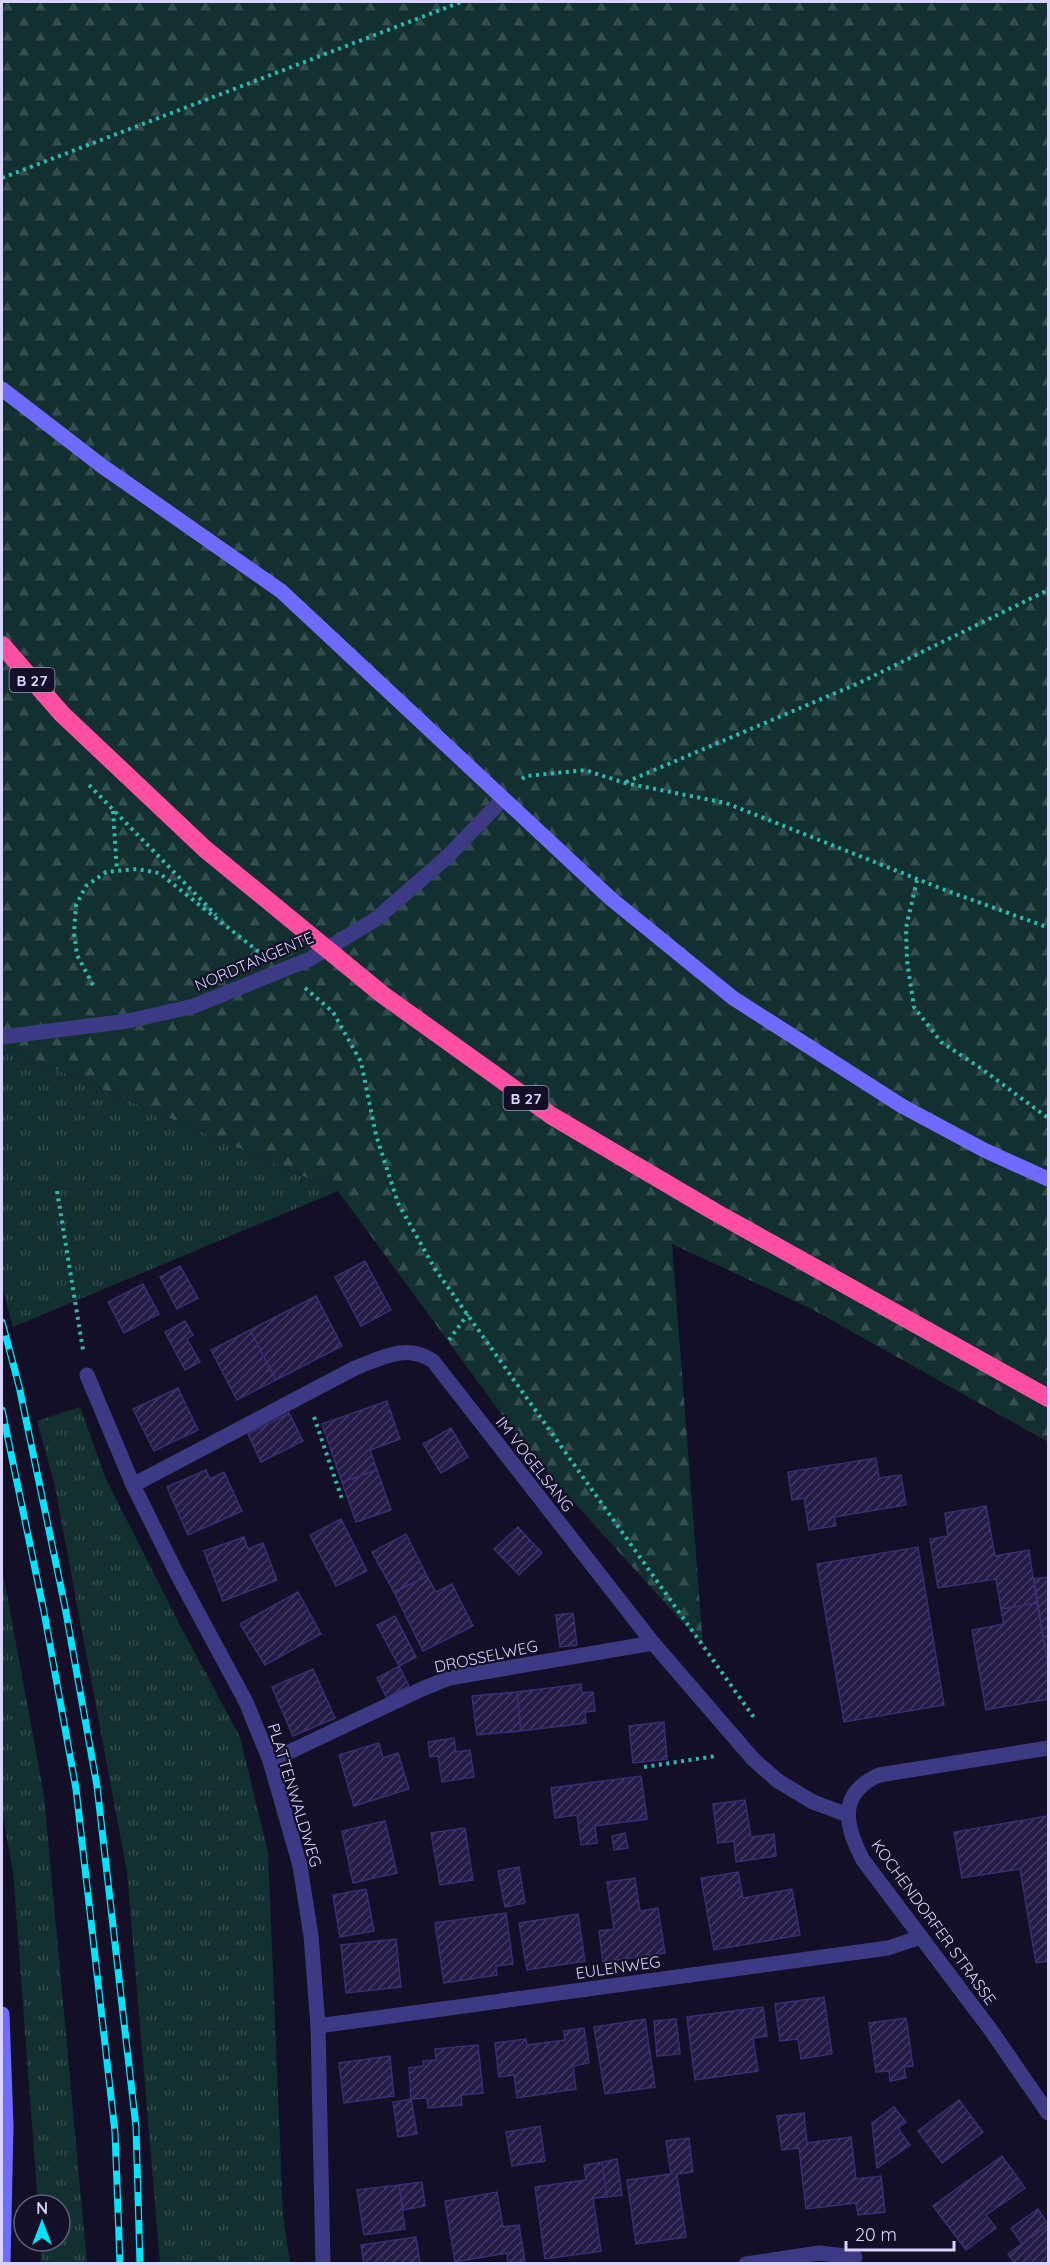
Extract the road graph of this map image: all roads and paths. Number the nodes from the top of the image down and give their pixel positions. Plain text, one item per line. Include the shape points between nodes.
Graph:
1 (461, 2) edge
2 (2, 178) edge
3 (2, 388) edge
4 (1048, 590) edge
5 (2, 645) edge
6 (526, 776) dead end
7 (625, 783) junction
8 (89, 785) dead end
9 (503, 799) junction
10 (113, 810) junction
11 (117, 870) junction
12 (917, 879) junction
13 (227, 926) junction
14 (1048, 926) edge
15 (263, 954) dead end
16 (298, 982) dead end
17 (93, 985) dead end
18 (2, 1037) edge
19 (1048, 1118) edge
20 (1048, 1179) edge
21 (57, 1191) dead end
22 (468, 1314) junction
23 (433, 1361) junction
24 (87, 1375) joint
25 (306, 1394) junction
26 (1048, 1398) edge
27 (133, 1485) junction
28 (343, 1502) dead end
29 (652, 1644) junction
30 (1048, 1748) edge
31 (750, 1755) junction
32 (270, 1761) junction
33 (644, 1767) dead end
34 (848, 1815) junction
35 (921, 1937) junction
36 (2, 2013) edge
37 (318, 2026) junction
38 (2, 2042) edge
39 (1048, 2113) edge
40 (855, 2257) dead end
41 (3, 2264) edge
42 (323, 2264) edge
43 (746, 2264) edge

1 - 2 path
3 - 9 street via 102,466 281,591
4 - 7 path via 859,683
5 - 26 highway, B 27 via 62,714 205,849 402,1009 552,1116
6 - 7 path via 585,770
7 - 12 path via 726,803
8 - 10 path
9 - 18 street, NORDTANGENTE via 447,857 376,919 310,959 194,1006 128,1021
9 - 20 street via 610,898 733,998 902,1106
10 - 11 path
10 - 13 path
11 - 13 path via 159,873
11 - 17 path via 86,885 76,905 77,955
12 - 14 path
12 - 19 path via 906,928 914,1007 941,1042
13 - 15 path
16 - 22 path via 333,1012 360,1062 376,1135 398,1203 435,1269
21 - 24 path
22 - 23 path
22 - 31 path via 754,1716 757,1727
23 - 25 street via 422,1353 391,1355 355,1368
23 - 29 street, IM VOGELSANG
24 - 27 street, PLATTENWALDWEG
25 - 27 street
25 - 28 path
27 - 32 street, PLATTENWALDWEG via 246,1702
29 - 31 street, IM VOGELSANG
29 - 32 street, DROSSELWEG via 449,1678
30 - 34 street via 879,1775 863,1782 855,1792
31 - 33 path
31 - 34 street, IM VOGELSANG via 778,1781 813,1802
32 - 37 street, PLATTENWALDWEG via 300,1866 311,1936
34 - 35 street, KOCHENDORFER STRASSE via 850,1837 863,1860
35 - 37 street, EULENWEG via 888,1948
35 - 39 street, KOCHENDORFER STRASSE
36 - 38 street
37 - 42 street, PLATTENWALDWEG
38 - 41 street via 6,2126
40 - 43 street via 819,2253

